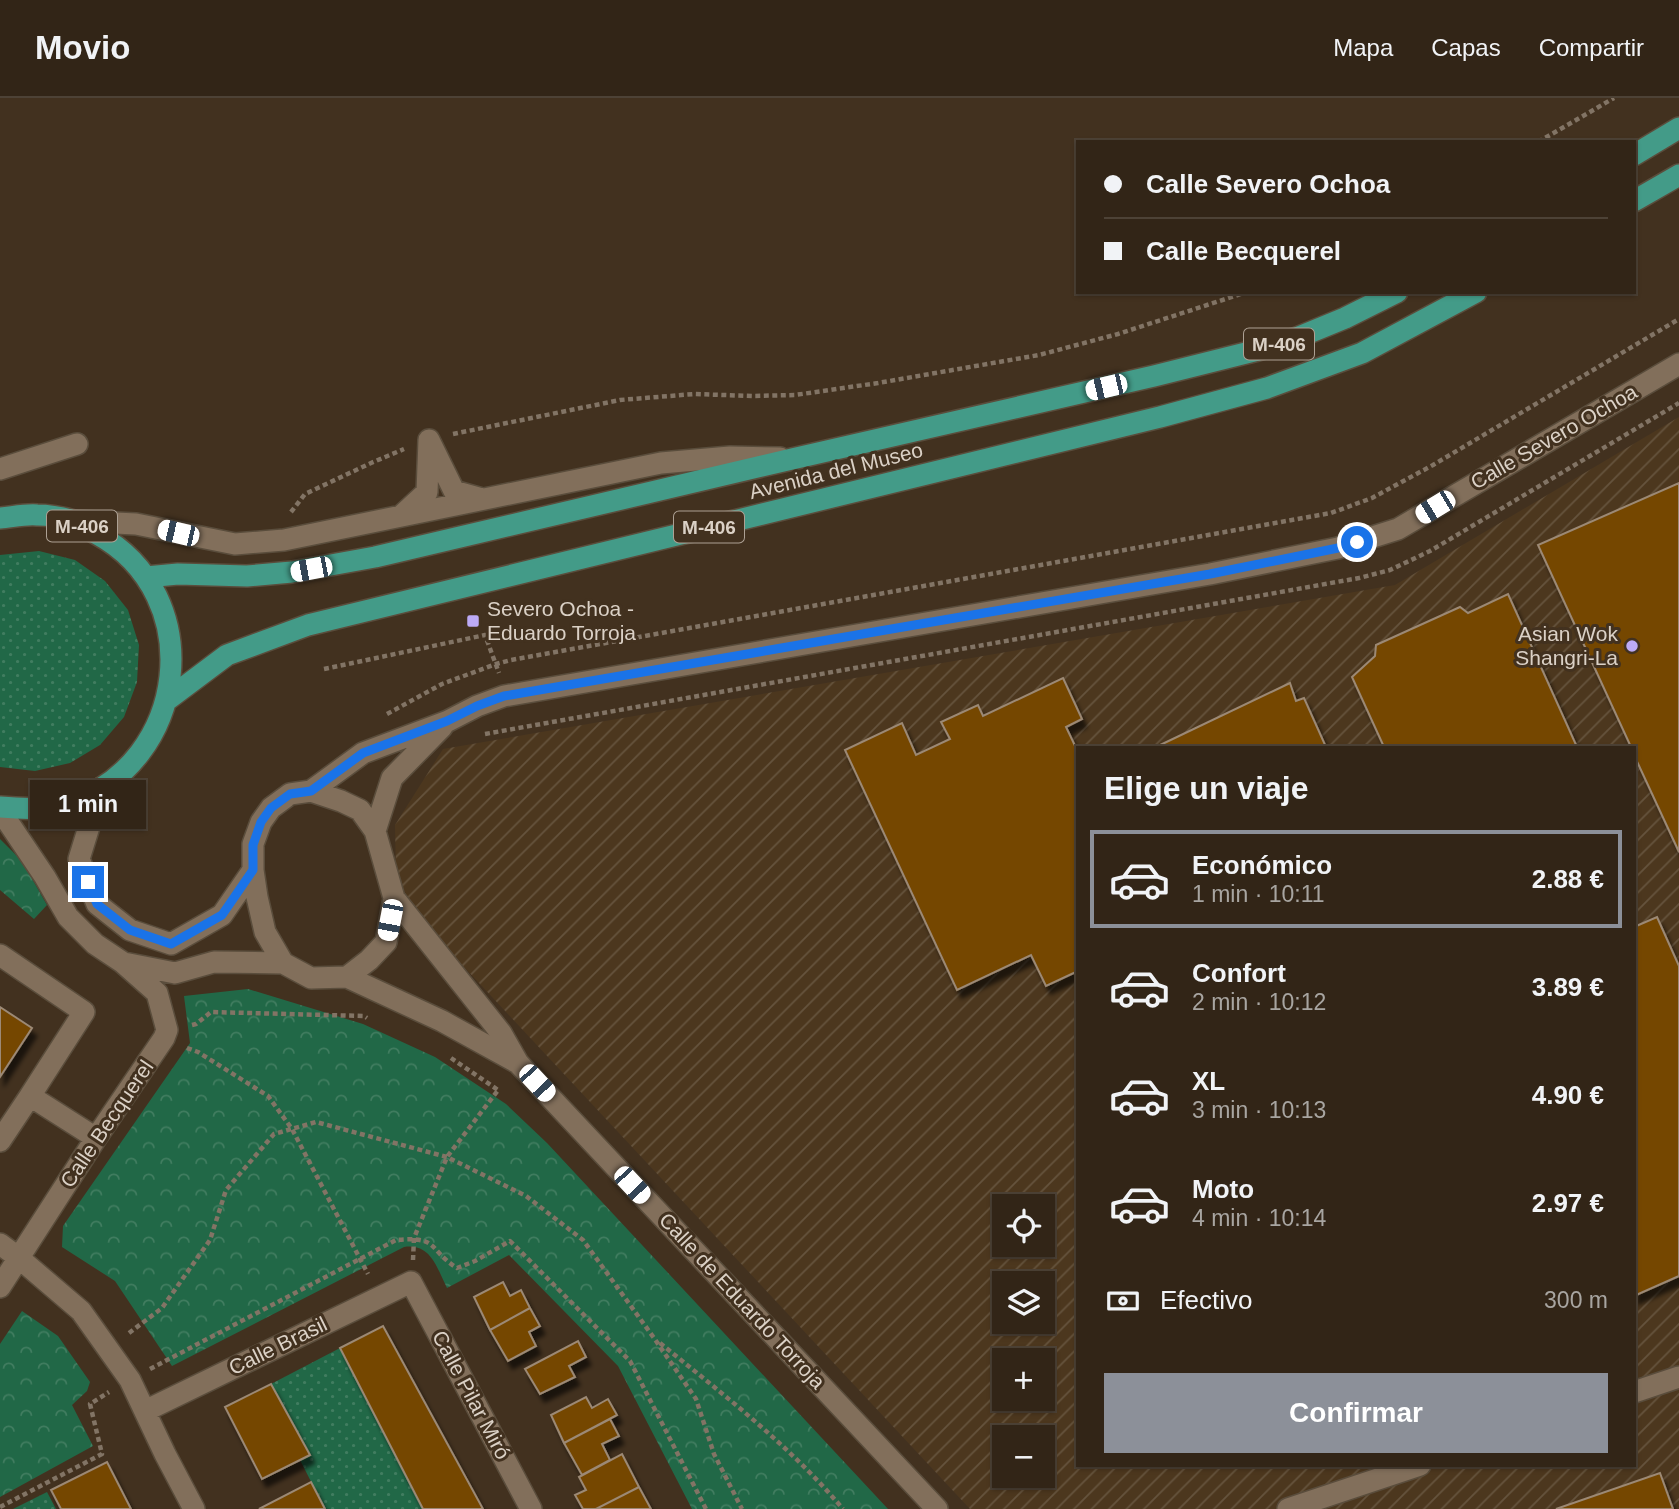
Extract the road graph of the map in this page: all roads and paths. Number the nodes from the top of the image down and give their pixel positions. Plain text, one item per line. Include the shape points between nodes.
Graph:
1 (1614, 98) edge
2 (1679, 128) edge
3 (1541, 140) edge
4 (1636, 154) edge
5 (1679, 175) edge
6 (1636, 200) edge
7 (1241, 294) edge
8 (1392, 294) edge
9 (1472, 294) edge
10 (1679, 319) edge
11 (1679, 364) edge
12 (1679, 403) edge
13 (429, 440) junction
14 (0, 455) edge
15 (792, 459) junction
16 (0, 470) edge
17 (485, 499) junction
18 (401, 516) junction
19 (0, 518) edge
20 (285, 519) dead end
21 (74, 521) junction
22 (146, 577) junction
23 (496, 664) junction
24 (324, 669) dead end
25 (504, 696) junction
26 (167, 700) junction
27 (380, 719) dead end
28 (447, 721) junction
29 (474, 736) dead end
30 (101, 788) junction
31 (311, 791) junction
32 (0, 809) edge
33 (375, 831) junction
34 (253, 870) junction
35 (394, 898) junction
36 (0, 955) edge
37 (122, 962) junction
38 (283, 963) junction
39 (347, 977) junction
40 (376, 1022) dead end
41 (166, 1034) junction
42 (448, 1057) dead end
43 (518, 1063) junction
44 (498, 1090) junction
45 (30, 1096) junction
46 (292, 1129) junction
47 (96, 1138) junction
48 (0, 1141) edge
49 (447, 1157) junction
50 (0, 1244) edge
51 (19, 1258) junction
52 (411, 1282) junction
53 (0, 1287) edge
54 (380, 1297) junction
55 (654, 1338) junction
56 (107, 1349) junction
57 (1679, 1377) edge
58 (130, 1380) junction
59 (1636, 1391) edge
60 (145, 1411) junction
61 (1414, 1467) edge
62 (0, 1507) edge
63 (194, 1509) edge
64 (531, 1509) edge
65 (742, 1509) edge
66 (843, 1509) edge
67 (937, 1509) edge
68 (1288, 1509) edge

1 - 3 path
2 - 4 highway
5 - 6 highway
7 - 13 path via 1118,334 1025,357 796,395 694,394 620,400
8 - 15 highway, Avenida del Museo / M-406 via 1345,318 1258,350
9 - 26 highway, Avenida del Museo / M-406 via 1362,353 1267,388 308,625 227,655
10 - 23 path via 1424,471 1331,513
11 - 25 street, Calle Severo Ochoa via 1398,529 1338,548
12 - 29 path via 1430,551 1380,573
13 - 17 street via 454,491
13 - 18 street via 427,492
13 - 20 path via 305,494
14 - 16 street via 76,444
15 - 17 street via 730,457 661,463
15 - 22 highway, Avenida del Museo / M-406 via 292,572
17 - 18 street
18 - 21 street via 284,540 235,544 136,524
19 - 21 highway, M-406 via 36,514
21 - 22 highway, M-406 via 114,543
22 - 26 highway, M-406 via 165,615 172,657
23 - 24 path via 485,635
23 - 25 path
23 - 27 path via 442,684
25 - 28 street, Calle Severo Ochoa
26 - 30 highway, M-406 via 153,735 130,765
28 - 31 street, Calle Severo Ochoa via 363,753
28 - 33 street, Calle Severo Ochoa via 392,778
30 - 32 highway, M-406 via 69,803
30 - 34 street via 79,859 97,904 130,930 171,944 222,915
31 - 33 street via 360,810
31 - 34 street via 290,794 271,808 253,845
32 - 37 street via 68,917
33 - 35 street
34 - 38 street via 265,932
35 - 39 street via 386,942
35 - 43 street, Calle de Eduardo Torroja via 501,1033
36 - 45 street via 84,1012
37 - 38 street via 175,973 214,962
37 - 41 street via 156,993
38 - 39 street via 311,978
39 - 43 street, Calle de Eduardo Torroja
40 - 41 path via 364,1016 211,1012 196,1024
41 - 46 path via 268,1096
41 - 47 street, Calle Becquerel
42 - 44 path
43 - 44 path
43 - 67 street, Calle de Eduardo Torroja
44 - 49 path
45 - 47 street
45 - 48 street
46 - 49 path via 316,1122
46 - 54 path
46 - 56 path via 274,1134 226,1190 210,1240 162,1308
47 - 51 street, Calle Becquerel
49 - 52 path via 415,1238
49 - 55 path via 526,1196 583,1240
50 - 51 street
51 - 53 street, Calle Becquerel
51 - 56 street via 81,1311
52 - 54 street, Calle Brasil
52 - 64 street, Calle Pilar Miró
54 - 60 street, Calle Brasil
55 - 65 path via 696,1399 714,1454
55 - 66 path via 754,1420
56 - 58 street
57 - 59 street
58 - 60 street
58 - 62 path via 90,1404 102,1454
60 - 63 street
61 - 68 street

